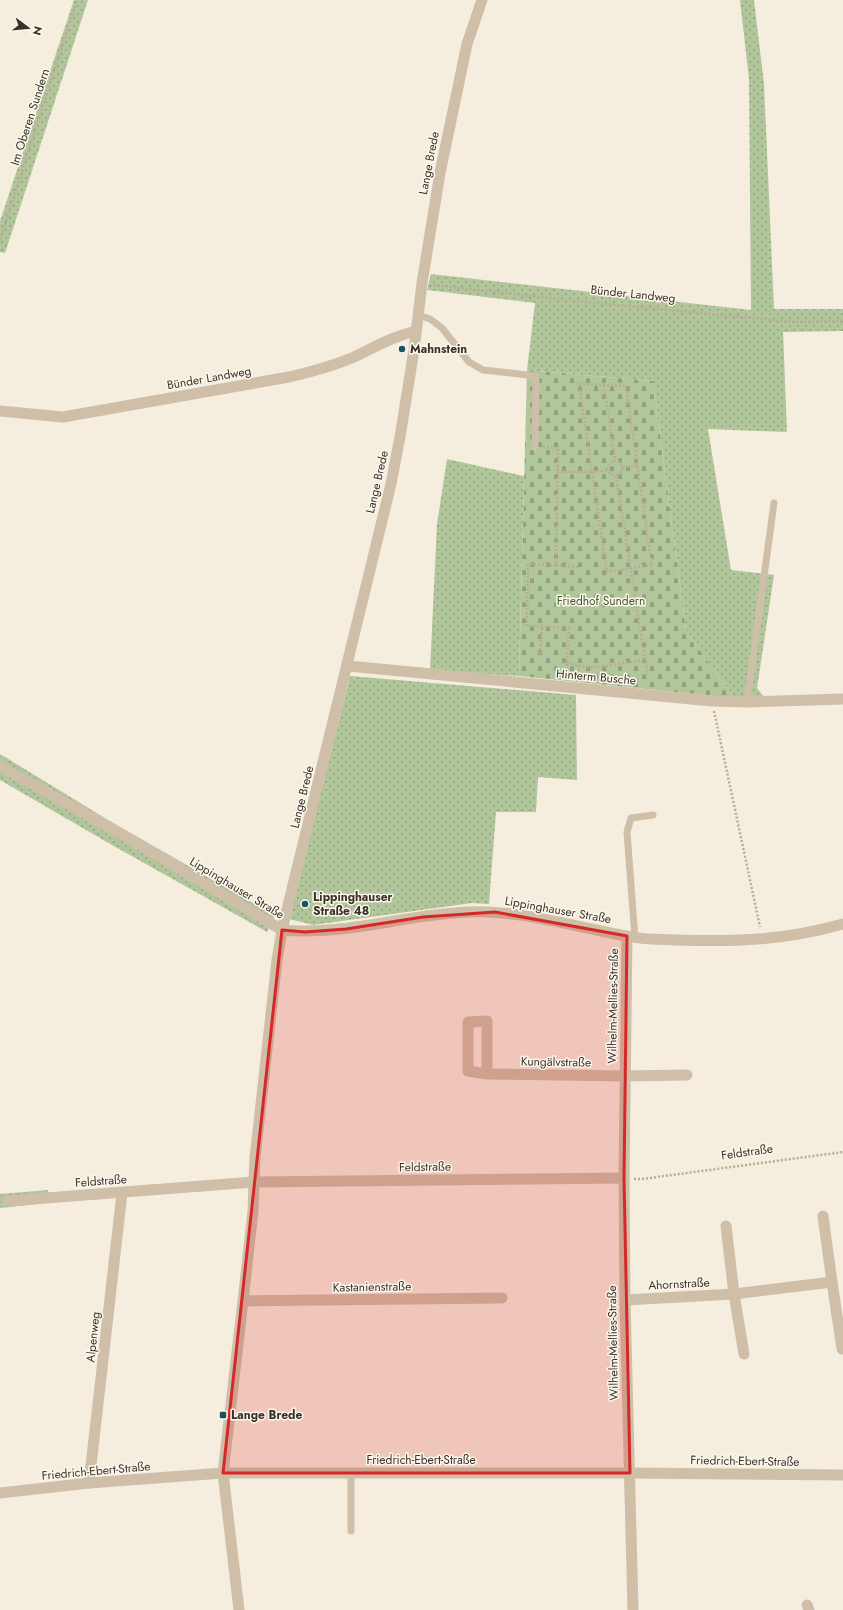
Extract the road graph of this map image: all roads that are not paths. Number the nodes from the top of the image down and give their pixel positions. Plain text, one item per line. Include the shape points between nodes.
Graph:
1 (482, 0) edge
2 (418, 316) junction
3 (416, 331) junction
4 (0, 411) edge
5 (535, 447) road end
6 (774, 503) dead end
7 (348, 666) junction
8 (843, 699) edge
9 (747, 702) junction
10 (0, 766) edge
11 (653, 815) dead end
12 (843, 924) edge
13 (282, 930) junction
14 (631, 937) junction
15 (487, 1074) junction
16 (687, 1075) dead end
17 (625, 1076) junction
18 (624, 1178) junction
19 (254, 1182) junction
20 (122, 1193) junction
21 (7, 1201) dead end
22 (823, 1216) dead end
23 (726, 1226) dead end
24 (832, 1282) junction
25 (734, 1294) junction
26 (502, 1298) dead end
27 (625, 1300) junction
28 (243, 1301) junction
29 (842, 1349) dead end
30 (744, 1354) dead end
31 (223, 1473) junction
32 (351, 1473) junction
33 (630, 1473) junction
34 (843, 1475) edge
35 (90, 1483) junction
36 (0, 1493) edge
37 (351, 1531) dead end
38 (239, 1610) edge
39 (633, 1610) edge

1 - 2 street, Lange Brede via 467,44 446,142
2 - 3 street, Lange Brede
2 - 5 lane via 430,319 442,328 470,362 483,370 536,376
3 - 4 street, Bünder Landweg via 399,335 352,358 322,369 289,377 63,417
3 - 7 street, Lange Brede via 391,484
6 - 9 lane
7 - 9 street, Hinterm Busche via 712,701
7 - 13 street, Lange Brede
8 - 9 street, Hinterm Busche
10 - 13 street, Lippinghauser Straße via 130,839
11 - 14 lane via 631,818 627,832
12 - 14 street, Lippinghauser Straße via 762,940 725,942
13 - 14 street, Lippinghauser Straße via 306,932 346,929 422,916 475,912 519,915
13 - 19 street, Lange Brede
14 - 17 street, Wilhelm-Mellies-Straße
15 - 15 street, Kungälvstraße via 468,1071 468,1022 487,1022
15 - 17 street, Kungälvstraße
16 - 17 street, Wilhelm-Mellies-Straße
17 - 18 street, Wilhelm-Mellies-Straße
18 - 19 street, Feldstraße
18 - 27 street, Wilhelm-Mellies-Straße
19 - 20 street, Feldstraße
19 - 28 street, Lange Brede
20 - 21 street, Feldstraße
20 - 35 street, Alpenweg
22 - 24 street
23 - 25 street
24 - 25 street, Ahornstraße
24 - 29 street
25 - 27 street, Ahornstraße
25 - 30 street
26 - 28 street, Kastanienstraße
27 - 33 street, Wilhelm-Mellies-Straße
28 - 31 street, Lange Brede
31 - 32 street, Friedrich-Ebert-Straße
31 - 35 street, Friedrich-Ebert-Straße
31 - 38 street, Lange Brede
32 - 33 street, Friedrich-Ebert-Straße
32 - 37 lane
33 - 34 street, Friedrich-Ebert-Straße
33 - 39 street, Wilhelm-Mellies-Straße
35 - 36 street, Friedrich-Ebert-Straße

